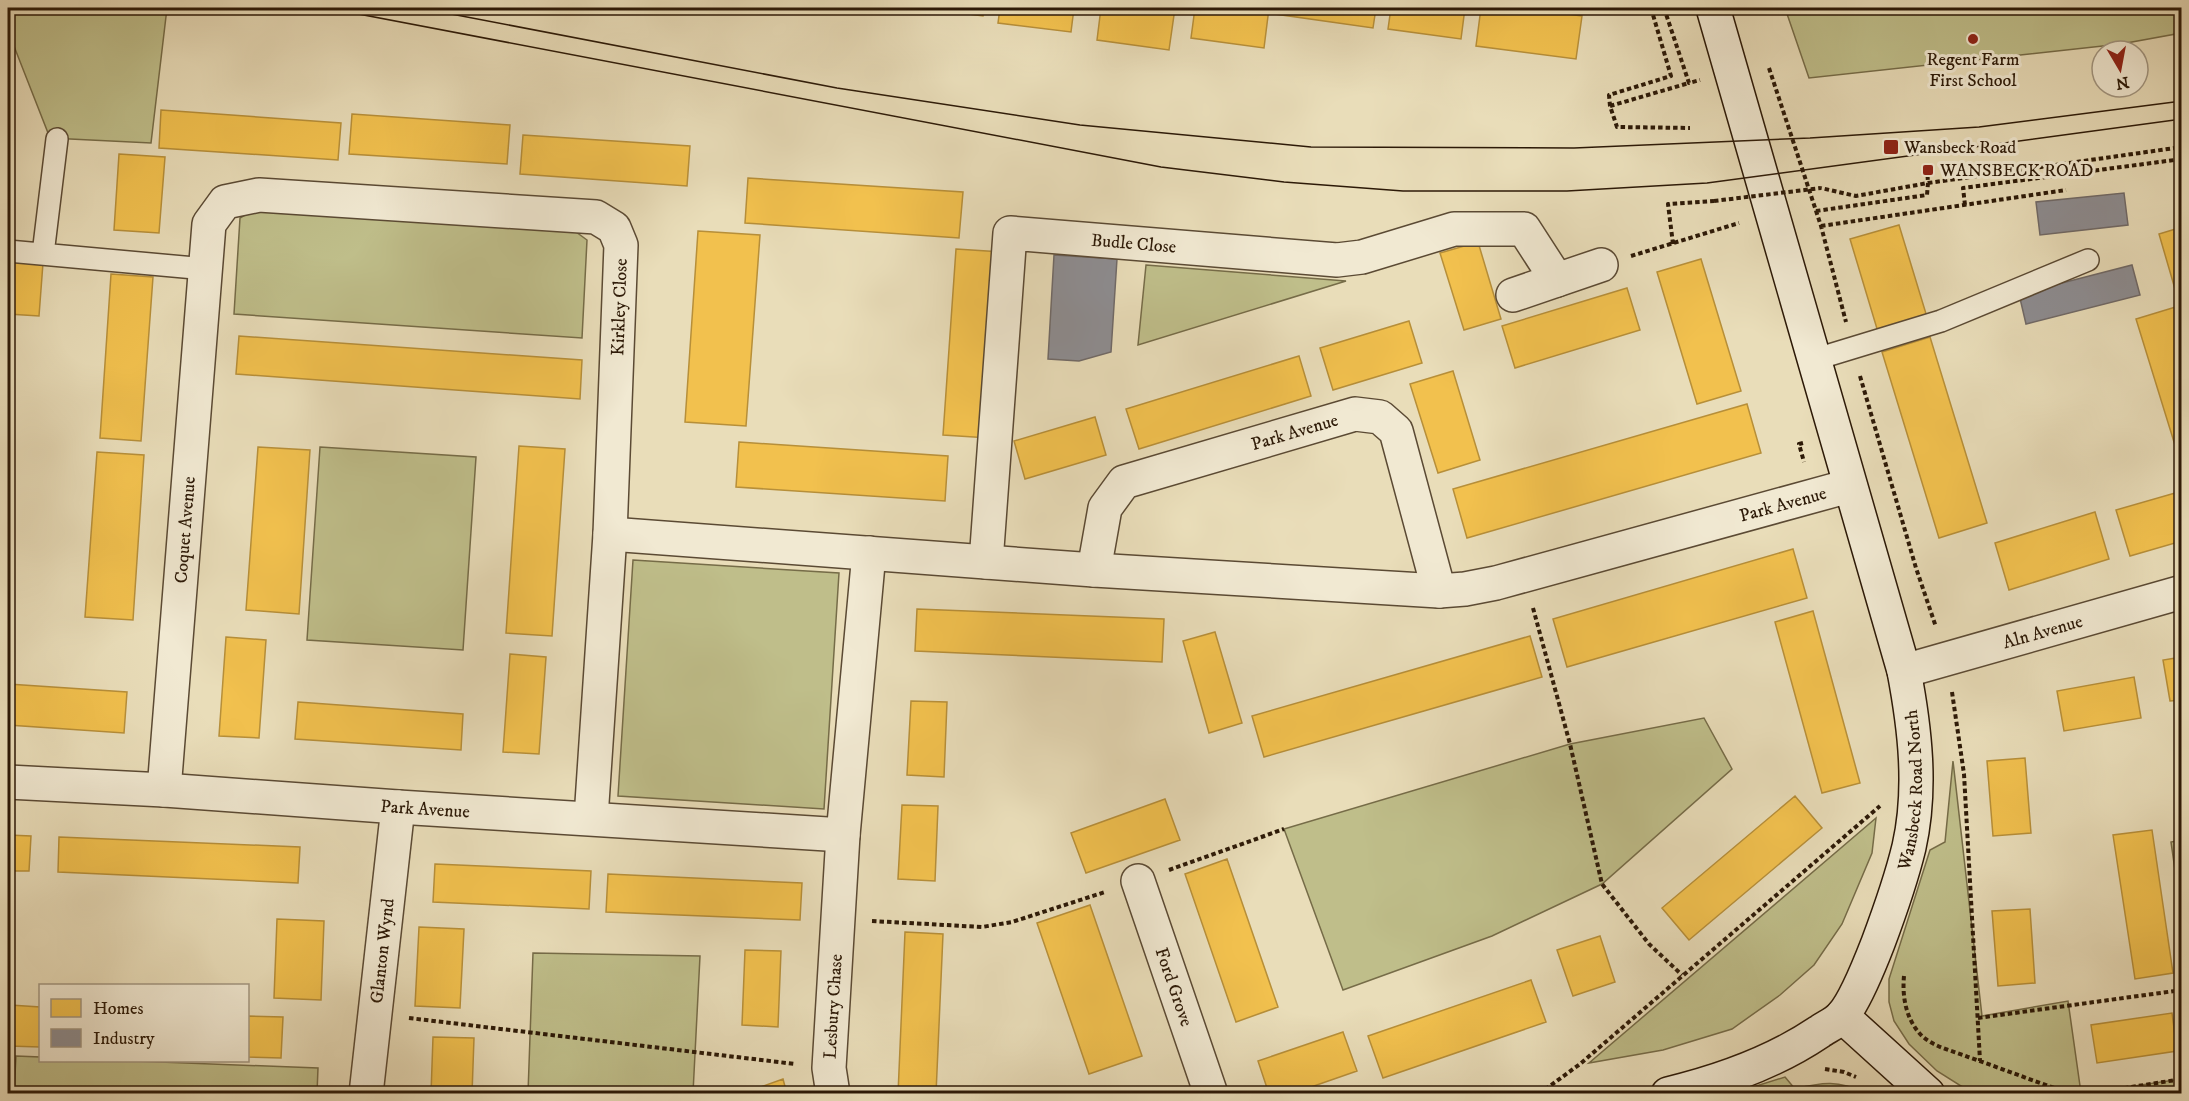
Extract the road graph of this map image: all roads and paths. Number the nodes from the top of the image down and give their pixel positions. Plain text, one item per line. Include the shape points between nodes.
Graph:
1 (1651, 8) edge
2 (1664, 8) edge
3 (1713, 8) edge
4 (1767, 63) dead end
5 (1703, 79) dead end
6 (1689, 83) junction
7 (1610, 106) junction
8 (1690, 128) dead end
9 (57, 139) dead end
10 (2181, 147) edge
11 (2181, 159) edge
12 (1927, 168) dead end
13 (1928, 183) junction
14 (2066, 190) dead end
15 (1965, 205) junction
16 (1816, 212) junction
17 (1740, 223) dead end
18 (1821, 226) junction
19 (1673, 244) junction
20 (8, 251) edge
21 (43, 254) junction
22 (2088, 260) dead end
23 (1601, 265) joint
24 (206, 269) junction
25 (1557, 280) junction
26 (1513, 295) dead end
27 (1852, 348) junction
28 (1813, 360) junction
29 (1849, 486) junction
30 (610, 534) junction
31 (869, 553) junction
32 (986, 562) junction
33 (1094, 570) junction
34 (1524, 576) junction
35 (1439, 591) junction
36 (2181, 592) edge
37 (1948, 659) junction
38 (1904, 671) junction
39 (1916, 777) junction
40 (8, 782) edge
41 (164, 790) junction
42 (398, 807) junction
43 (591, 818) junction
44 (1284, 829) dead end
45 (843, 835) junction
46 (1138, 881) junction
47 (2181, 898) edge
48 (838, 920) junction
49 (2181, 920) edge
50 (1876, 950) junction
51 (1682, 975) junction
52 (2181, 990) edge
53 (375, 1014) junction
54 (1842, 1016) junction
55 (1978, 1018) junction
56 (1785, 1053) junction
57 (1980, 1061) junction
58 (2181, 1078) edge
59 (1861, 1080) dead end
60 (831, 1081) edge
61 (366, 1094) edge
62 (1210, 1094) edge
63 (1539, 1094) edge
64 (1668, 1094) edge
65 (1928, 1094) edge
66 (2076, 1094) edge
67 (2087, 1094) edge

1 - 7 path via 1671,76 1609,95
2 - 6 path
3 - 28 street
4 - 16 path
5 - 6 path
6 - 7 path
7 - 8 path via 1617,128
9 - 21 lane
10 - 13 path
11 - 15 path via 1963,188
12 - 13 path
13 - 16 path via 1927,195
13 - 19 path, bridge via 1856,196 1821,188 1668,204
14 - 15 path
15 - 18 path
16 - 18 path
17 - 19 path
18 - 27 path
19 - 23 path
20 - 21 lane
21 - 24 lane
22 - 27 lane via 1941,321
23 - 25 street
24 - 30 street, Kirkley Close via 209,224 225,202 259,195 596,217 614,228 621,245
24 - 41 street, Coquet Avenue
25 - 26 street
25 - 32 street, Budle Close via 1524,229 1454,229 1337,260 1010,233
27 - 28 lane
27 - 37 path via 1916,568
28 - 29 street
29 - 34 street, Park Avenue
29 - 38 street, Wansbeck Road North
30 - 31 street, Park Avenue
30 - 43 street, Kirkley Close
31 - 32 street, Park Avenue
31 - 45 street
32 - 33 street, Park Avenue
33 - 35 street, Park Avenue
33 - 35 street, Park Avenue via 1105,508 1124,482 1355,414 1380,417 1396,431
34 - 35 street, Park Avenue
34 - 51 path via 1570,744 1602,884 1649,944
36 - 37 street, Aln Avenue
37 - 38 street, Aln Avenue
37 - 55 path via 1964,774
38 - 39 street, Wansbeck Road North
39 - 50 street, Wansbeck Road North via 1909,846
39 - 51 path
40 - 41 street, Park Avenue
41 - 42 street, Park Avenue
42 - 43 street, Park Avenue
42 - 53 street, Glanton Wynd
43 - 45 street, Park Avenue
44 - 46 path
45 - 48 street
46 - 48 path via 1012,922 982,927
46 - 62 street, Ford Grove
47 - 49 path
48 - 60 street, Lesbury Chase
50 - 54 street, Wansbeck Road North
50 - 57 path via 1907,966 1903,989 1916,1029 1938,1046
51 - 63 path via 1580,1064
52 - 55 path
53 - 60 path
53 - 61 street, Glanton Wynd
54 - 56 street
54 - 65 street
55 - 57 path
56 - 59 path via 1802,1071 1836,1070
56 - 64 street via 1724,1079
57 - 66 path
58 - 67 path

